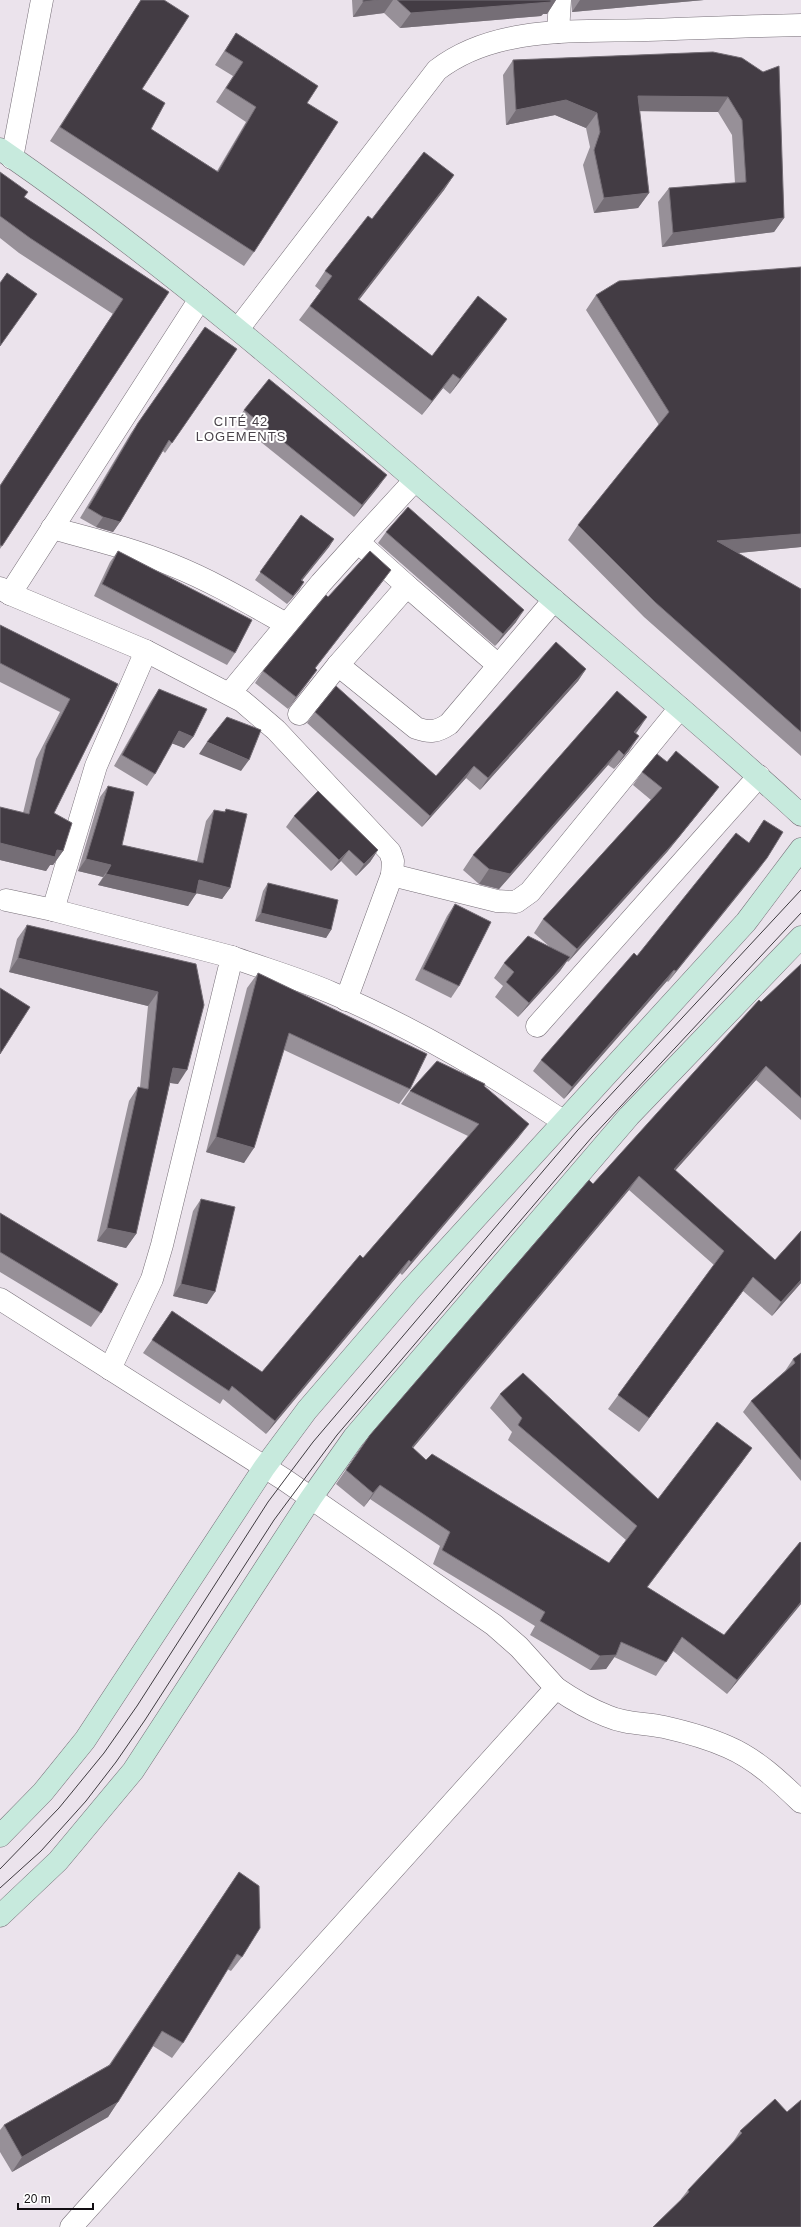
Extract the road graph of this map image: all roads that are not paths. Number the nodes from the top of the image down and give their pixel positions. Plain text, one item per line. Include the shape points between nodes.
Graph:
1 (42, 0) edge
2 (560, 0) edge
3 (801, 25) edge
4 (558, 32) junction
5 (6, 154) edge
6 (200, 299) junction
7 (238, 329) junction
8 (415, 480) junction
9 (52, 528) junction
10 (358, 542) junction
11 (407, 586) junction
12 (5, 591) edge
13 (554, 600) junction
14 (286, 624) junction
15 (146, 651) junction
16 (338, 665) junction
17 (498, 665) junction
18 (230, 693) junction
19 (680, 708) junction
20 (300, 714) dead end
21 (759, 776) junction
22 (801, 815) edge
23 (801, 849) edge
24 (392, 875) junction
25 (2, 903) edge
26 (53, 910) junction
27 (801, 937) edge
28 (232, 957) junction
29 (346, 1000) junction
30 (537, 1026) dead end
31 (563, 1121) junction
32 (0, 1299) edge
33 (110, 1369) junction
34 (264, 1468) junction
35 (311, 1498) junction
36 (556, 1688) junction
37 (801, 1802) edge
38 (0, 1836) edge
39 (0, 1916) edge
40 (71, 2227) edge

1 - 5 street
2 - 4 street
3 - 4 street
4 - 7 street via 516,37 480,46 452,58 437,70
5 - 6 street via 115,232
6 - 7 street
6 - 9 street
7 - 8 street
8 - 10 street
8 - 13 street
9 - 12 street
9 - 14 street via 142,553 173,565 207,580
10 - 11 street
10 - 14 street
11 - 16 street
11 - 17 street
12 - 15 street
13 - 17 street
13 - 19 street
14 - 18 street
15 - 18 street
15 - 26 street via 96,766
16 - 17 street via 408,723 432,732 449,724
16 - 20 street
18 - 24 street via 262,716 390,852 393,861
19 - 21 street
19 - 24 street via 579,834 520,901 497,901
21 - 22 street
21 - 30 street
23 - 31 street via 746,922
24 - 29 street
25 - 26 street
26 - 28 street
27 - 35 street via 629,1116 354,1437
28 - 29 street
28 - 33 street via 152,1279
29 - 31 street via 452,1053 513,1088
31 - 34 street via 410,1289 307,1410
32 - 33 street
33 - 34 street
34 - 35 street
34 - 38 street via 84,1740 43,1792
35 - 36 street via 494,1625 519,1647
35 - 39 street via 133,1771 58,1861
36 - 37 street via 578,1703 608,1717 663,1727 729,1747 780,1781
36 - 40 street

